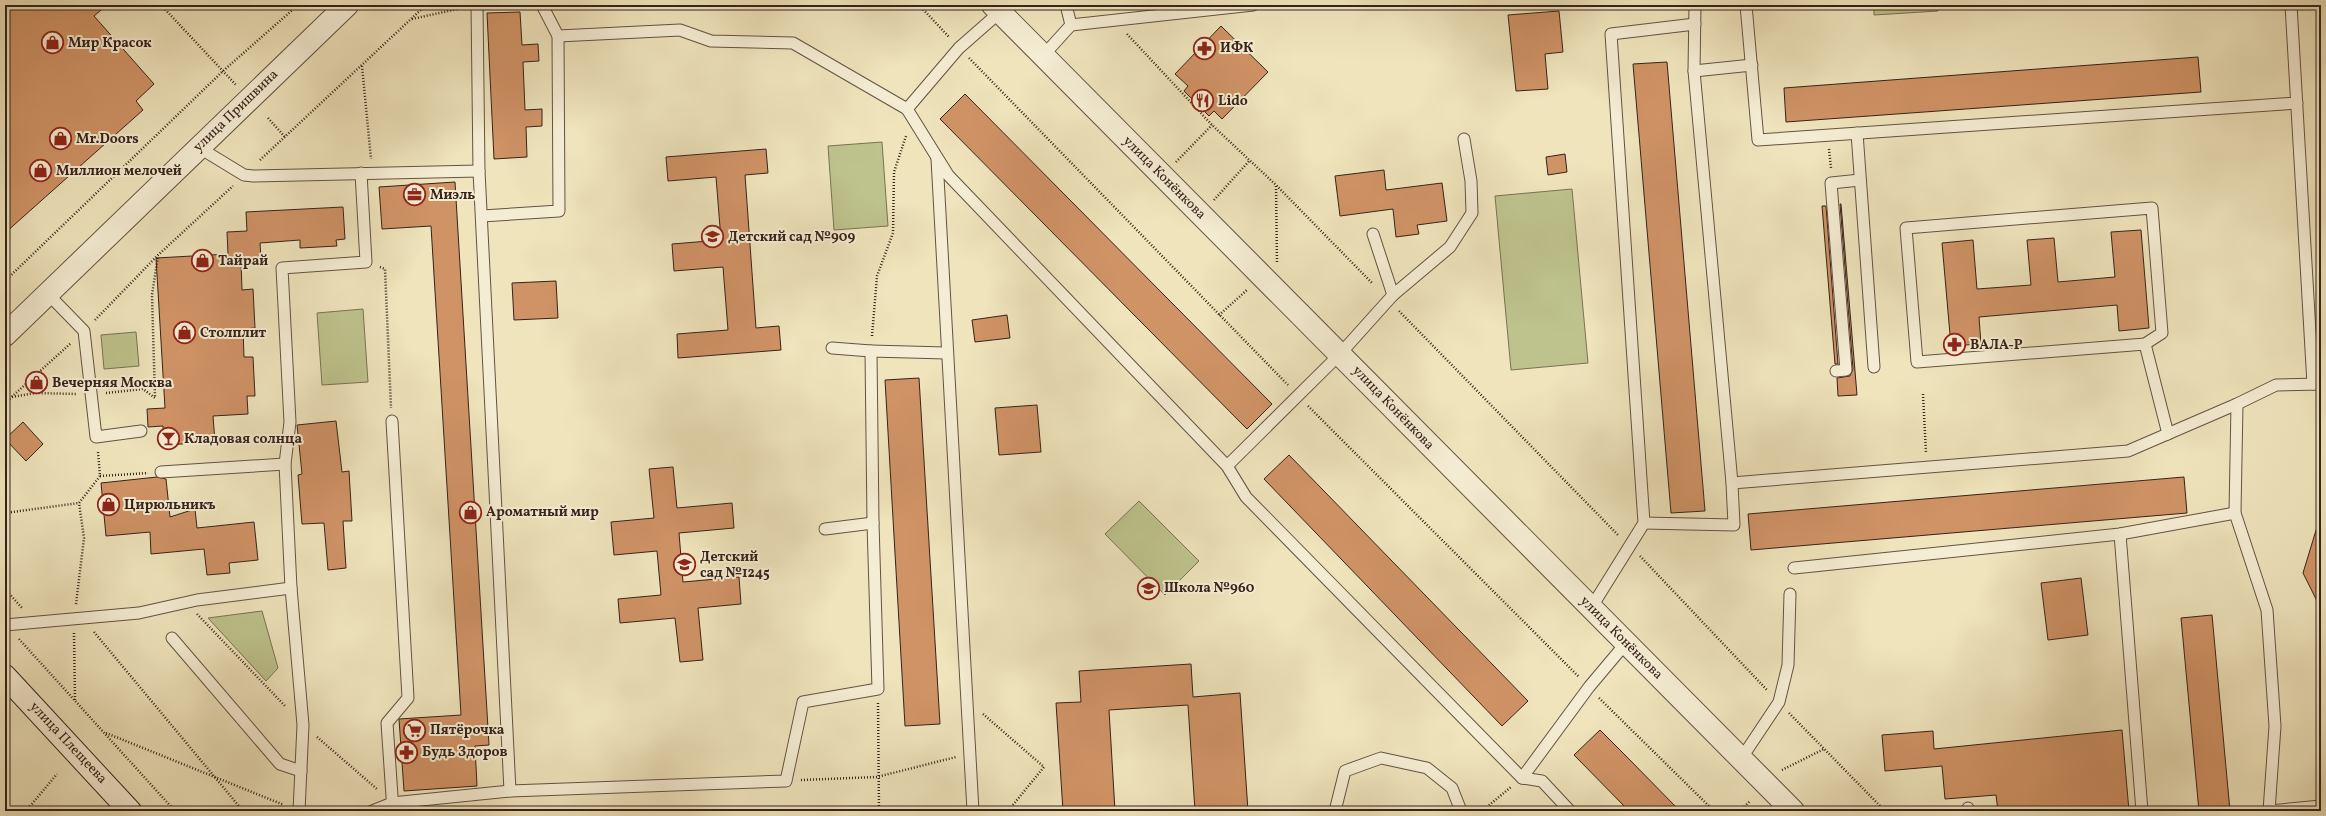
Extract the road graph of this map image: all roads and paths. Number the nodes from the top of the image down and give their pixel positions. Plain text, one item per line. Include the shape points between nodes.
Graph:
1 (161, 5) edge
2 (298, 5) edge
3 (347, 5) edge
4 (426, 5) edge
5 (542, 5) edge
6 (919, 5) edge
7 (1066, 5) edge
8 (1253, 5) edge
9 (1695, 5) edge
10 (1746, 5) edge
11 (2291, 5) edge
12 (474, 6) edge
13 (996, 9) edge
14 (412, 19) junction
15 (1113, 20) junction
16 (1695, 24) junction
17 (1071, 25) junction
18 (558, 36) junction
19 (959, 48) junction
20 (1042, 57) junction
21 (1752, 65) junction
22 (362, 66) junction
23 (223, 71) junction
24 (1694, 71) junction
25 (240, 89) dead end
26 (2298, 103) junction
27 (907, 109) junction
28 (268, 118) dead end
29 (1212, 125) junction
30 (908, 132) dead end
31 (1857, 133) junction
32 (1828, 135) junction
33 (285, 137) junction
34 (1464, 139) dead end
35 (198, 147) junction
36 (937, 159) junction
37 (1250, 160) junction
38 (1175, 162) dead end
39 (1859, 168) junction
40 (479, 171) junction
41 (366, 172) junction
42 (244, 175) junction
43 (1860, 180) junction
44 (1276, 185) junction
45 (1213, 200) dead end
46 (482, 216) junction
47 (1373, 234) dead end
48 (158, 255) junction
49 (366, 262) junction
50 (1277, 263) dead end
51 (5, 281) edge
52 (1248, 288) dead end
53 (48, 294) junction
54 (1390, 297) junction
55 (1219, 315) junction
56 (84, 331) junction
57 (5, 335) edge
58 (2145, 344) junction
59 (832, 348) dead end
60 (871, 351) junction
61 (946, 353) junction
62 (1340, 354) junction
63 (1874, 367) dead end
64 (1836, 371) dead end
65 (2317, 384) edge
66 (92, 394) junction
67 (1923, 394) dead end
68 (1298, 396) junction
69 (12, 397) junction
70 (5, 403) edge
71 (2237, 404) junction
72 (392, 421) joint
73 (142, 431) dead end
74 (2168, 434) junction
75 (96, 437) junction
76 (285, 464) junction
77 (1227, 466) junction
78 (1926, 467) junction
79 (161, 472) joint
80 (100, 476) junction
81 (1732, 483) junction
82 (79, 503) junction
83 (5, 513) edge
84 (2235, 513) junction
85 (872, 523) junction
86 (1644, 523) junction
87 (825, 529) dead end
88 (2120, 534) junction
89 (1631, 547) junction
90 (1794, 568) dead end
91 (291, 588) junction
92 (5, 589) edge
93 (1790, 594) dead end
94 (185, 602) junction
95 (1591, 608) junction
96 (26, 613) dead end
97 (79, 620) junction
98 (6, 625) edge
99 (172, 638) dead end
100 (1626, 644) junction
101 (5, 676) edge
102 (1589, 687) junction
103 (878, 689) junction
104 (966, 699) junction
105 (75, 701) junction
106 (1779, 702) junction
107 (303, 725) junction
108 (103, 732) junction
109 (1824, 749) junction
110 (970, 754) junction
111 (1742, 759) junction
112 (1782, 770) dead end
113 (301, 771) junction
114 (57, 774) dead end
115 (213, 777) junction
116 (877, 777) junction
117 (1522, 778) junction
118 (786, 781) junction
119 (510, 791) junction
120 (1750, 800) dead end
121 (287, 806) dead end
122 (2321, 806) edge
123 (89, 807) dead end
124 (393, 807) edge
125 (26, 811) edge
126 (84, 811) edge
127 (130, 811) edge
128 (175, 811) edge
129 (243, 811) edge
130 (299, 811) edge
131 (372, 811) edge
132 (879, 811) edge
133 (973, 811) edge
134 (1008, 811) edge
135 (1335, 811) edge
136 (1461, 811) edge
137 (1482, 811) edge
138 (1570, 811) edge
139 (1714, 811) edge
140 (1740, 811) edge
141 (1793, 811) edge
142 (1885, 811) edge
143 (2142, 811) edge
144 (2269, 811) edge

1 - 23 path
2 - 23 path
3 - 35 street, улица Пришвина
4 - 14 path
5 - 18 lane
6 - 19 path
7 - 17 lane
8 - 15 lane
9 - 16 lane
10 - 21 lane
11 - 26 lane
12 - 14 path
12 - 40 lane
13 - 19 lane
13 - 20 street, улица Конёнкова
14 - 22 path
15 - 17 lane
15 - 29 path
16 - 24 lane
16 - 86 lane via 1611,34
17 - 20 lane
18 - 27 lane via 680,30 711,41 793,44
18 - 46 lane via 559,211
19 - 27 lane
19 - 55 path
20 - 62 street, улица Конёнкова
21 - 24 lane
21 - 32 lane via 1758,140
22 - 33 path
22 - 41 path
23 - 25 path
23 - 51 path
24 - 81 lane
26 - 31 lane
26 - 65 lane
27 - 36 lane
28 - 33 path
29 - 37 path
29 - 38 path
30 - 60 path via 894,172 892,233 877,276
31 - 32 lane
31 - 39 lane
32 - 39 path via 1831,170
33 - 42 path
34 - 54 lane via 1471,181 1472,213 1450,247
35 - 42 lane
35 - 53 street, улица Пришвина
36 - 61 lane
36 - 77 lane via 948,175
37 - 44 path
37 - 45 path
39 - 43 lane
40 - 41 lane
40 - 46 lane
41 - 42 lane
41 - 49 lane
42 - 48 path
43 - 63 lane
43 - 64 lane via 1831,183 1846,370
44 - 50 path
44 - 54 path
46 - 119 lane
47 - 54 lane
48 - 56 path
48 - 66 path via 152,295 155,398 143,389
49 - 72 path via 385,269
49 - 76 lane via 282,268 290,422
52 - 55 path
53 - 56 lane
53 - 57 street, улица Пришвина
54 - 62 lane
54 - 89 path
55 - 68 path
56 - 66 lane
56 - 69 path
58 - 58 lane via 2162,333 2152,208 1906,228 1917,362
58 - 74 lane
59 - 60 lane
60 - 61 lane
60 - 85 lane
61 - 104 lane
62 - 68 lane
62 - 95 street, улица Конёнкова
65 - 71 lane via 2276,385
66 - 69 path via 34,393
66 - 75 lane
67 - 78 path
68 - 77 lane
68 - 102 path
69 - 70 path
71 - 74 lane
71 - 84 lane
72 - 124 lane via 408,698 387,723
73 - 75 lane
74 - 78 lane via 2128,451
75 - 80 path
76 - 79 lane
76 - 91 lane
77 - 117 lane via 1246,497
78 - 81 lane
79 - 80 path
80 - 82 path
81 - 86 lane via 1734,524
82 - 83 path
82 - 97 path via 84,538
84 - 88 lane
84 - 144 lane via 2267,610 2275,726
85 - 87 lane
85 - 103 lane
86 - 89 lane
88 - 90 lane
88 - 143 lane
89 - 95 lane
89 - 106 path
91 - 94 lane
91 - 107 lane
92 - 96 path
93 - 106 lane via 1788,665
94 - 97 lane via 139,613
94 - 107 path
95 - 100 street, улица Конёнкова
97 - 98 lane
97 - 105 path
97 - 115 path
98 - 105 path
99 - 113 lane via 280,764
100 - 102 lane
100 - 111 street, улица Конёнкова
101 - 127 street, улица Плещеева
102 - 117 lane
102 - 139 path
103 - 116 path
103 - 118 lane via 803,702
104 - 110 lane
104 - 134 path via 1044,767
105 - 108 path
106 - 109 path
106 - 111 lane
107 - 113 lane
107 - 124 path
108 - 115 path
108 - 128 path
109 - 112 path
109 - 142 path
110 - 116 path
110 - 133 lane
111 - 141 street, улица Конёнкова
113 - 130 lane
114 - 125 path
115 - 121 path
115 - 129 path
116 - 118 path
116 - 132 path
117 - 137 path
117 - 138 lane via 1542,782
118 - 119 lane
119 - 124 lane
120 - 140 path
122 - 144 lane
123 - 126 path
124 - 131 lane
135 - 136 lane via 1345,771 1381,758 1427,768 1452,788

